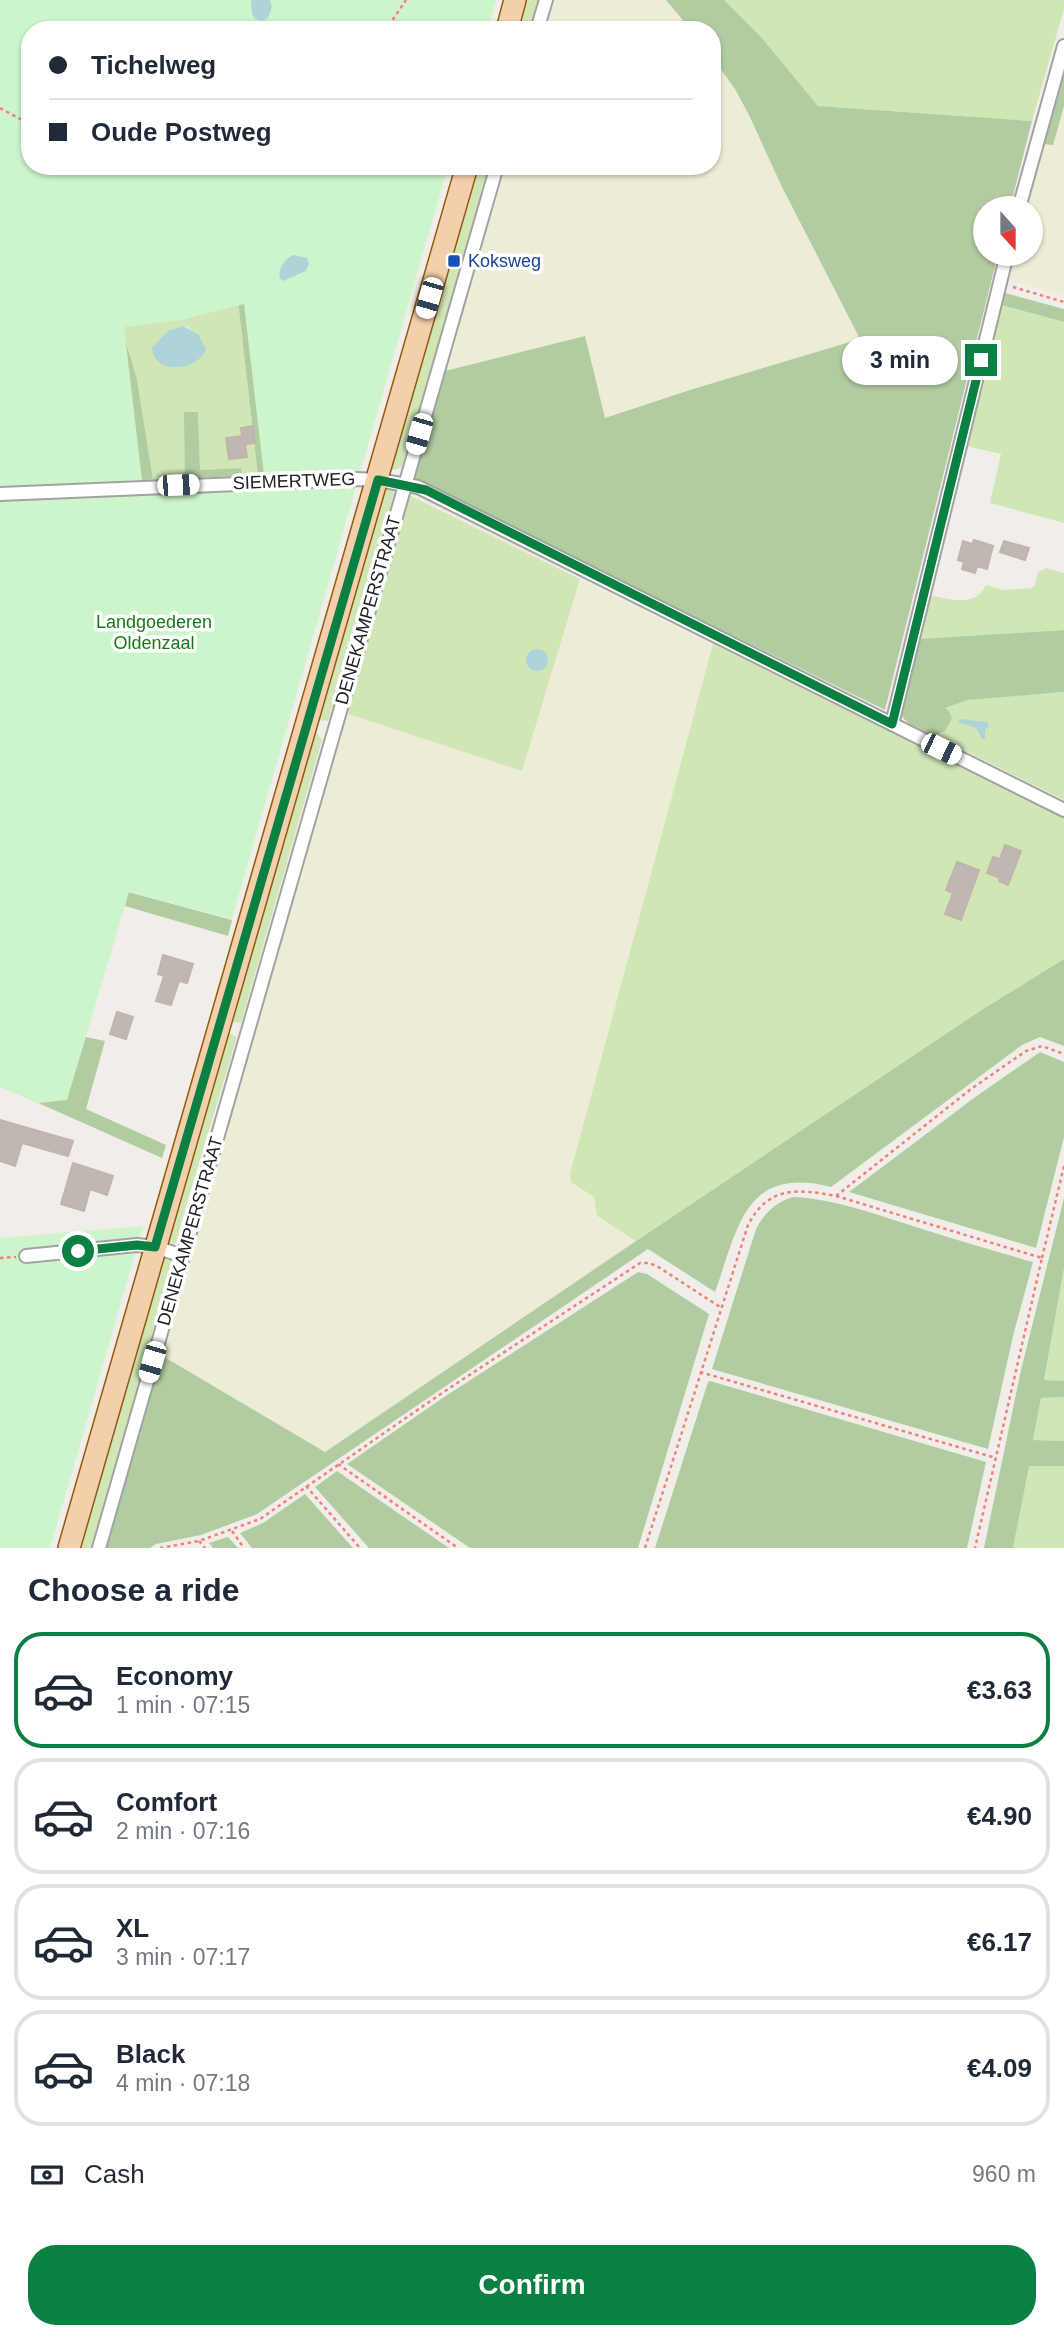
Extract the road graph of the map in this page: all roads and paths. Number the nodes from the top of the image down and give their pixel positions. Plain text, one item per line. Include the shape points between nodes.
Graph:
1 (406, 0) edge
2 (515, 0) edge
3 (546, 0) edge
4 (392, 21) edge
5 (509, 21) edge
6 (540, 21) edge
7 (1064, 46) edge
8 (0, 108) edge
9 (21, 119) edge
10 (464, 175) edge
11 (494, 175) edge
12 (1022, 196) edge
13 (1004, 266) edge
14 (999, 284) junction
15 (1064, 302) edge
16 (378, 480) junction
17 (405, 484) junction
18 (0, 494) edge
19 (306, 722) junction
20 (892, 724) junction
21 (333, 732) junction
22 (1064, 810) edge
23 (233, 1029) junction
24 (1064, 1054) edge
25 (1064, 1166) edge
26 (836, 1196) junction
27 (155, 1247) junction
28 (26, 1256) dead end
29 (183, 1256) junction
30 (1042, 1258) junction
31 (721, 1308) junction
32 (700, 1373) junction
33 (996, 1458) junction
34 (338, 1464) junction
35 (306, 1486) junction
36 (231, 1530) junction
37 (199, 1541) junction
38 (69, 1548) edge
39 (99, 1548) edge
40 (160, 1548) edge
41 (205, 1548) edge
42 (244, 1548) edge
43 (360, 1548) edge
44 (458, 1548) edge
45 (645, 1548) edge
46 (975, 1548) edge

1 - 4 path
2 - 5 main road
3 - 6 street
7 - 12 street
8 - 9 path
10 - 16 main road, DENEKAMPERSTRAAT
11 - 17 street, DENEKAMPERSTRAAT
13 - 14 street
14 - 15 path
14 - 20 street
16 - 17 street
16 - 18 street, SIEMERTWEG
16 - 19 main road, DENEKAMPERSTRAAT
17 - 20 street via 426,490
17 - 21 street, DENEKAMPERSTRAAT
19 - 21 street
19 - 23 main road, DENEKAMPERSTRAAT
20 - 22 street
21 - 23 street, DENEKAMPERSTRAAT
23 - 27 main road, DENEKAMPERSTRAAT
23 - 29 street, DENEKAMPERSTRAAT
24 - 26 path via 1042,1046 1026,1051
25 - 30 path
26 - 30 path
26 - 31 path via 786,1192 755,1212
27 - 28 street
27 - 29 street
27 - 38 main road, DENEKAMPERSTRAAT
29 - 39 street, DENEKAMPERSTRAAT
30 - 33 path
31 - 32 path
31 - 34 path via 657,1266 640,1263
32 - 33 path
32 - 45 path
33 - 46 path
34 - 35 path
34 - 44 path
35 - 36 path via 260,1518
35 - 43 path
36 - 37 path
36 - 42 path
37 - 40 path
37 - 41 path

